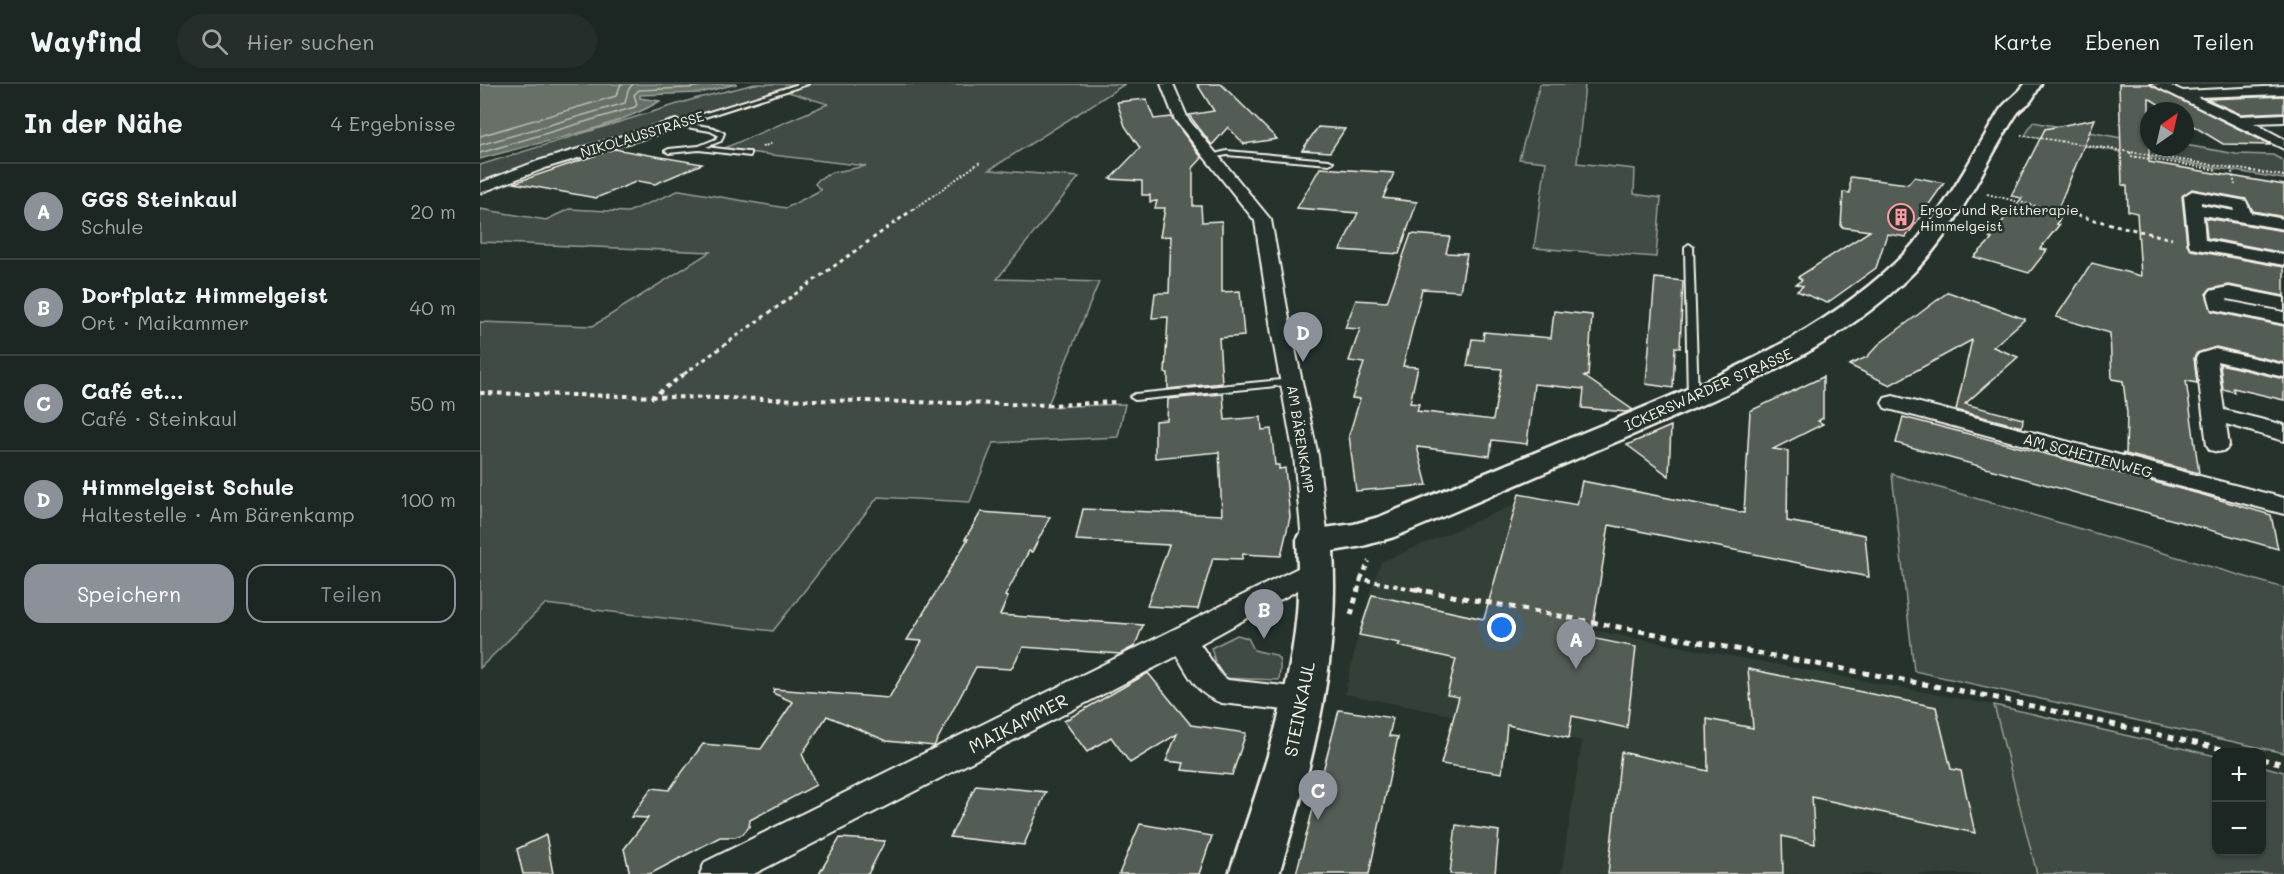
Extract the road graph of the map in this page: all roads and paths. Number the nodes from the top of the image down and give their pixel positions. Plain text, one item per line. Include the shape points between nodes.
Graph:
1 (805, 84) edge
2 (1167, 84) edge
3 (2033, 84) edge
4 (2157, 84) edge
5 (2284, 90) edge
6 (2182, 94) junction
7 (2284, 118) edge
8 (2238, 120) junction
9 (676, 124) junction
10 (1997, 131) junction
11 (2282, 143) edge
12 (699, 148) junction
13 (669, 151) dead end
14 (2130, 152) junction
15 (747, 154) dead end
16 (1211, 156) junction
17 (980, 162) dead end
18 (1329, 162) dead end
19 (2231, 168) junction
20 (2218, 170) dead end
21 (2232, 173) dead end
22 (2284, 176) edge
23 (480, 188) edge
24 (1962, 189) junction
25 (2284, 224) edge
26 (2197, 244) junction
27 (1689, 247) dead end
28 (2284, 260) edge
29 (2284, 304) edge
30 (2219, 305) junction
31 (2284, 318) edge
32 (2223, 325) dead end
33 (2284, 371) edge
34 (1292, 382) junction
35 (480, 393) edge
36 (1135, 397) joint
37 (651, 398) junction
38 (1693, 398) junction
39 (1893, 403) dead end
40 (2216, 430) junction
41 (2284, 434) edge
42 (2284, 448) edge
43 (2284, 506) edge
44 (1316, 554) junction
45 (1348, 624) dead end
46 (1182, 640) junction
47 (1302, 700) junction
48 (2213, 748) edge
49 (2266, 760) edge
50 (2284, 764) edge
51 (718, 874) edge
52 (1254, 874) edge

1 - 9 lane, NIKOLAUSSTRASSE
2 - 16 street, AM BÄRENKAMP via 1182,120
3 - 10 street, ICKERSWARDER STRASSE via 2010,109
4 - 6 street
5 - 6 street
6 - 8 street
7 - 8 street
8 - 11 street
9 - 12 lane via 722,134 719,140
9 - 23 street, NIKOLAUSSTRASSE via 543,164
10 - 14 path
10 - 24 street, ICKERSWARDER STRASSE
12 - 13 lane
12 - 15 lane
14 - 19 path
14 - 20 path via 2131,156
16 - 18 lane via 1227,153
16 - 34 street, AM BÄRENKAMP via 1263,219
17 - 37 path
19 - 21 path
19 - 22 path
24 - 26 path
24 - 38 street, ICKERSWARDER STRASSE via 1917,254 1852,311 1812,340
25 - 26 street via 2244,217 2240,204 2192,196
26 - 28 street
27 - 38 lane
29 - 30 street via 2229,293 2217,295
30 - 31 street
30 - 32 street
33 - 40 street via 2215,355 2206,358
34 - 36 lane
34 - 44 street, AM BÄRENKAMP via 1306,456
35 - 37 path
36 - 37 path via 1118,402 1052,405
38 - 44 street, ICKERSWARDER STRASSE via 1371,534 1344,539
39 - 43 street, AM SCHEITENWEG via 2223,483
40 - 41 street via 2277,430
40 - 42 street
44 - 46 street, MAIKAMMER
44 - 47 street, STEINKAUL via 1316,613
45 - 48 path via 1361,579 1988,696
46 - 47 street via 1211,684 1222,691
46 - 51 street, MAIKAMMER
47 - 52 street, STEINKAUL via 1288,766
49 - 50 path

